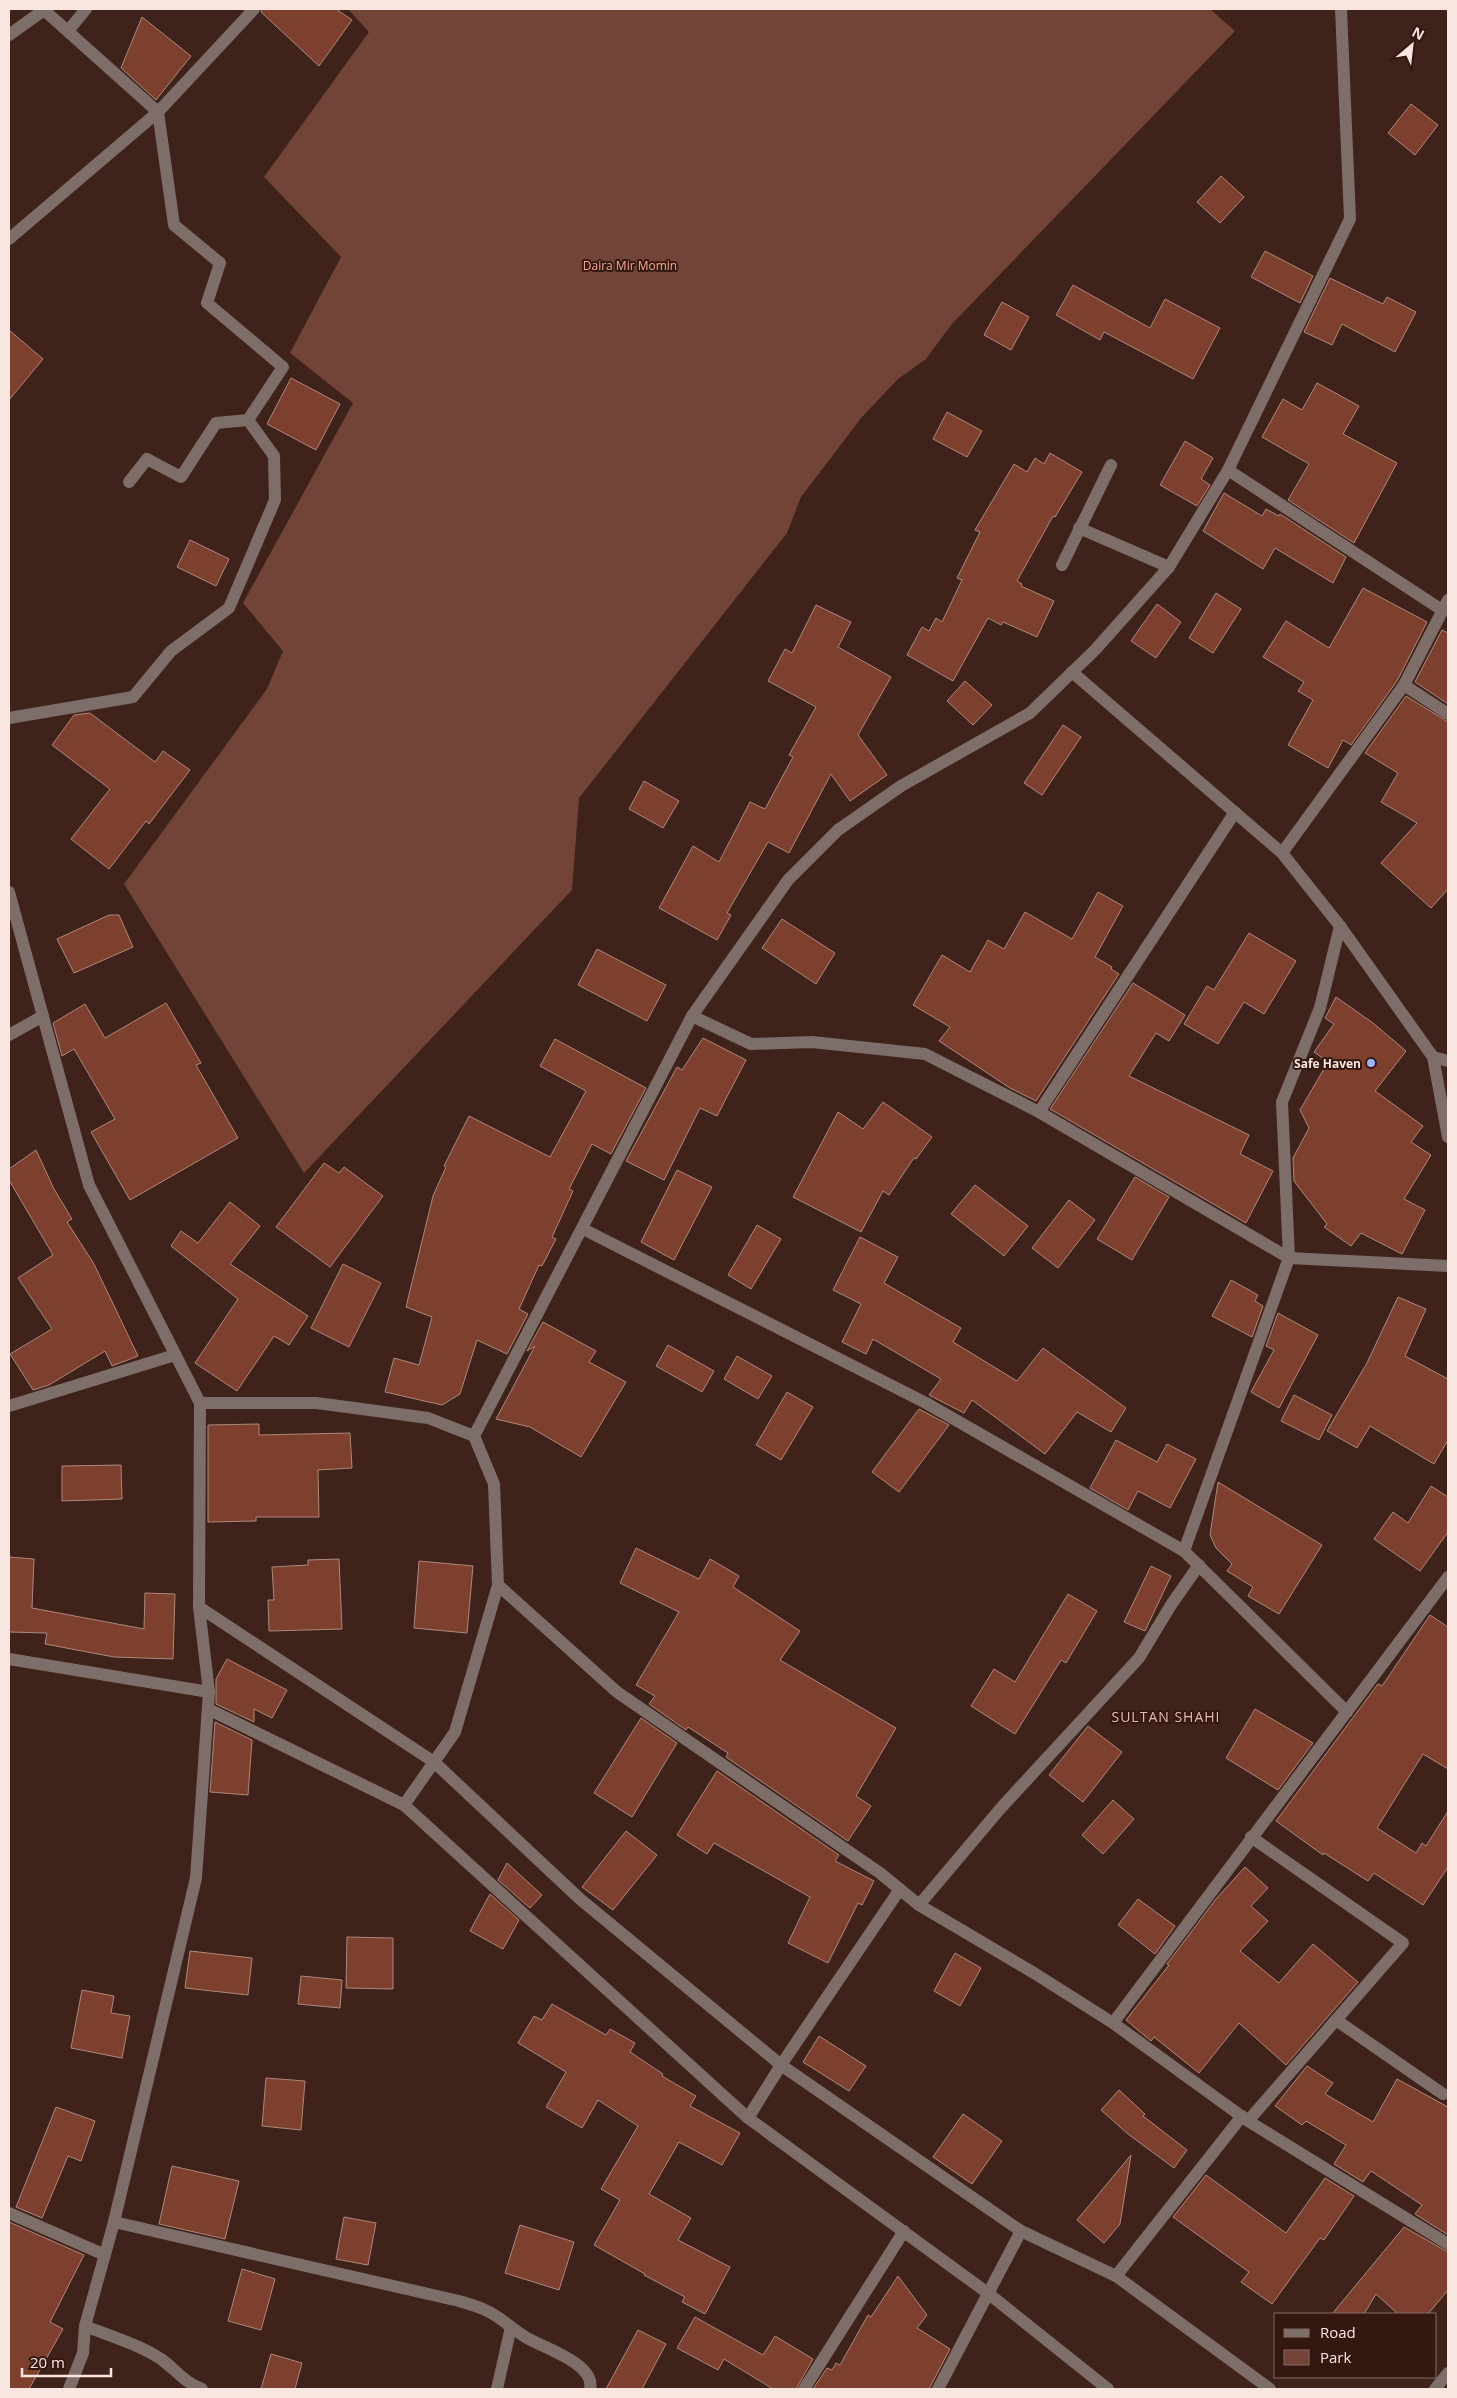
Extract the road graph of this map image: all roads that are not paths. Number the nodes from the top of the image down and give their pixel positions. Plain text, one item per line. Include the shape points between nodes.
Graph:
1 (86, 9) edge
2 (254, 9) edge
3 (1341, 9) edge
4 (68, 31) junction
5 (9, 35) edge
6 (158, 112) junction
7 (9, 239) edge
8 (248, 420) junction
9 (1111, 465) dead end
10 (1228, 470) junction
11 (129, 482) dead end
12 (1080, 528) junction
13 (1062, 565) dead end
14 (1169, 566) junction
15 (1445, 605) edge
16 (1072, 672) junction
17 (1404, 685) junction
18 (1448, 714) edge
19 (9, 718) edge
20 (1235, 812) junction
21 (1282, 853) junction
22 (9, 892) edge
23 (1340, 926) junction
24 (43, 1016) junction
25 (692, 1016) junction
26 (9, 1035) edge
27 (1433, 1057) junction
28 (1448, 1061) edge
29 (1039, 1112) junction
30 (1448, 1136) edge
31 (583, 1229) junction
32 (1289, 1258) junction
33 (1448, 1266) edge
34 (175, 1355) junction
35 (200, 1403) junction
36 (9, 1406) edge
37 (474, 1436) junction
38 (1184, 1551) junction
39 (1199, 1565) junction
40 (1448, 1577) edge
41 (498, 1585) junction
42 (199, 1607) junction
43 (9, 1659) edge
44 (209, 1692) junction
45 (208, 1709) junction
46 (1347, 1712) junction
47 (434, 1762) junction
48 (404, 1805) junction
49 (1252, 1837) junction
50 (900, 1889) junction
51 (919, 1905) junction
52 (1336, 2020) junction
53 (1113, 2023) junction
54 (781, 2064) junction
55 (1442, 2094) dead end
56 (748, 2118) junction
57 (1245, 2119) junction
58 (9, 2214) edge
59 (114, 2222) junction
60 (904, 2231) junction
61 (1021, 2231) junction
62 (1448, 2244) edge
63 (105, 2255) junction
64 (1116, 2276) junction
65 (989, 2294) junction
66 (85, 2326) junction
67 (512, 2327) junction
68 (1448, 2373) edge
69 (68, 2389) edge
70 (202, 2389) edge
71 (497, 2389) edge
72 (590, 2389) edge
73 (804, 2389) edge
74 (938, 2389) edge
75 (1108, 2389) edge
76 (1270, 2389) edge
77 (1435, 2389) edge

1 - 4 street
2 - 6 street
3 - 10 street via 1350,219
4 - 5 street via 44,10
4 - 6 street
6 - 7 street
6 - 8 street via 174,224 220,263 207,303 283,367
8 - 11 street via 216,423 181,477 146,459
8 - 19 street via 274,456 275,500 229,608 171,651 133,696
9 - 12 street
10 - 14 street
10 - 15 street
12 - 13 street
12 - 14 street
14 - 16 street
15 - 17 street
16 - 20 street
16 - 25 street via 1030,713 901,786 838,830 788,880
17 - 18 street
17 - 21 street
20 - 21 street
20 - 29 street
21 - 23 street
22 - 24 street
23 - 27 street
23 - 32 street via 1320,1008 1282,1102
24 - 26 street
24 - 34 street via 90,1185
25 - 29 street via 751,1044 812,1042 925,1054
25 - 31 street
27 - 28 street
27 - 30 street
29 - 32 street
31 - 37 street
31 - 38 street via 926,1403
32 - 33 street
32 - 38 street
34 - 35 street
34 - 36 street
35 - 37 street via 316,1403 428,1418
35 - 42 street
37 - 41 street via 494,1484
38 - 39 street
39 - 46 street
39 - 51 street via 1139,1658 1000,1809
40 - 46 street
41 - 47 street via 455,1732
41 - 50 street via 617,1692
42 - 44 street
42 - 47 street
43 - 44 street
44 - 45 street
45 - 48 street
45 - 59 street via 196,1878
46 - 49 street
47 - 48 street
47 - 54 street via 580,1899
48 - 56 street
49 - 52 street via 1403,1942
49 - 53 street
50 - 51 street
50 - 54 street
51 - 53 street
52 - 55 street
52 - 57 street
53 - 57 street
54 - 56 street
54 - 61 street
56 - 60 street
57 - 62 street
57 - 64 street
58 - 63 street
59 - 63 street
59 - 67 street via 459,2301 487,2310
60 - 65 street
60 - 73 street
61 - 64 street
61 - 65 street
63 - 66 street
64 - 76 street
65 - 74 street
65 - 75 street
66 - 69 street via 83,2353
66 - 70 street via 139,2347 161,2360 186,2382
67 - 71 street
67 - 72 street via 576,2364 587,2375
68 - 77 street

